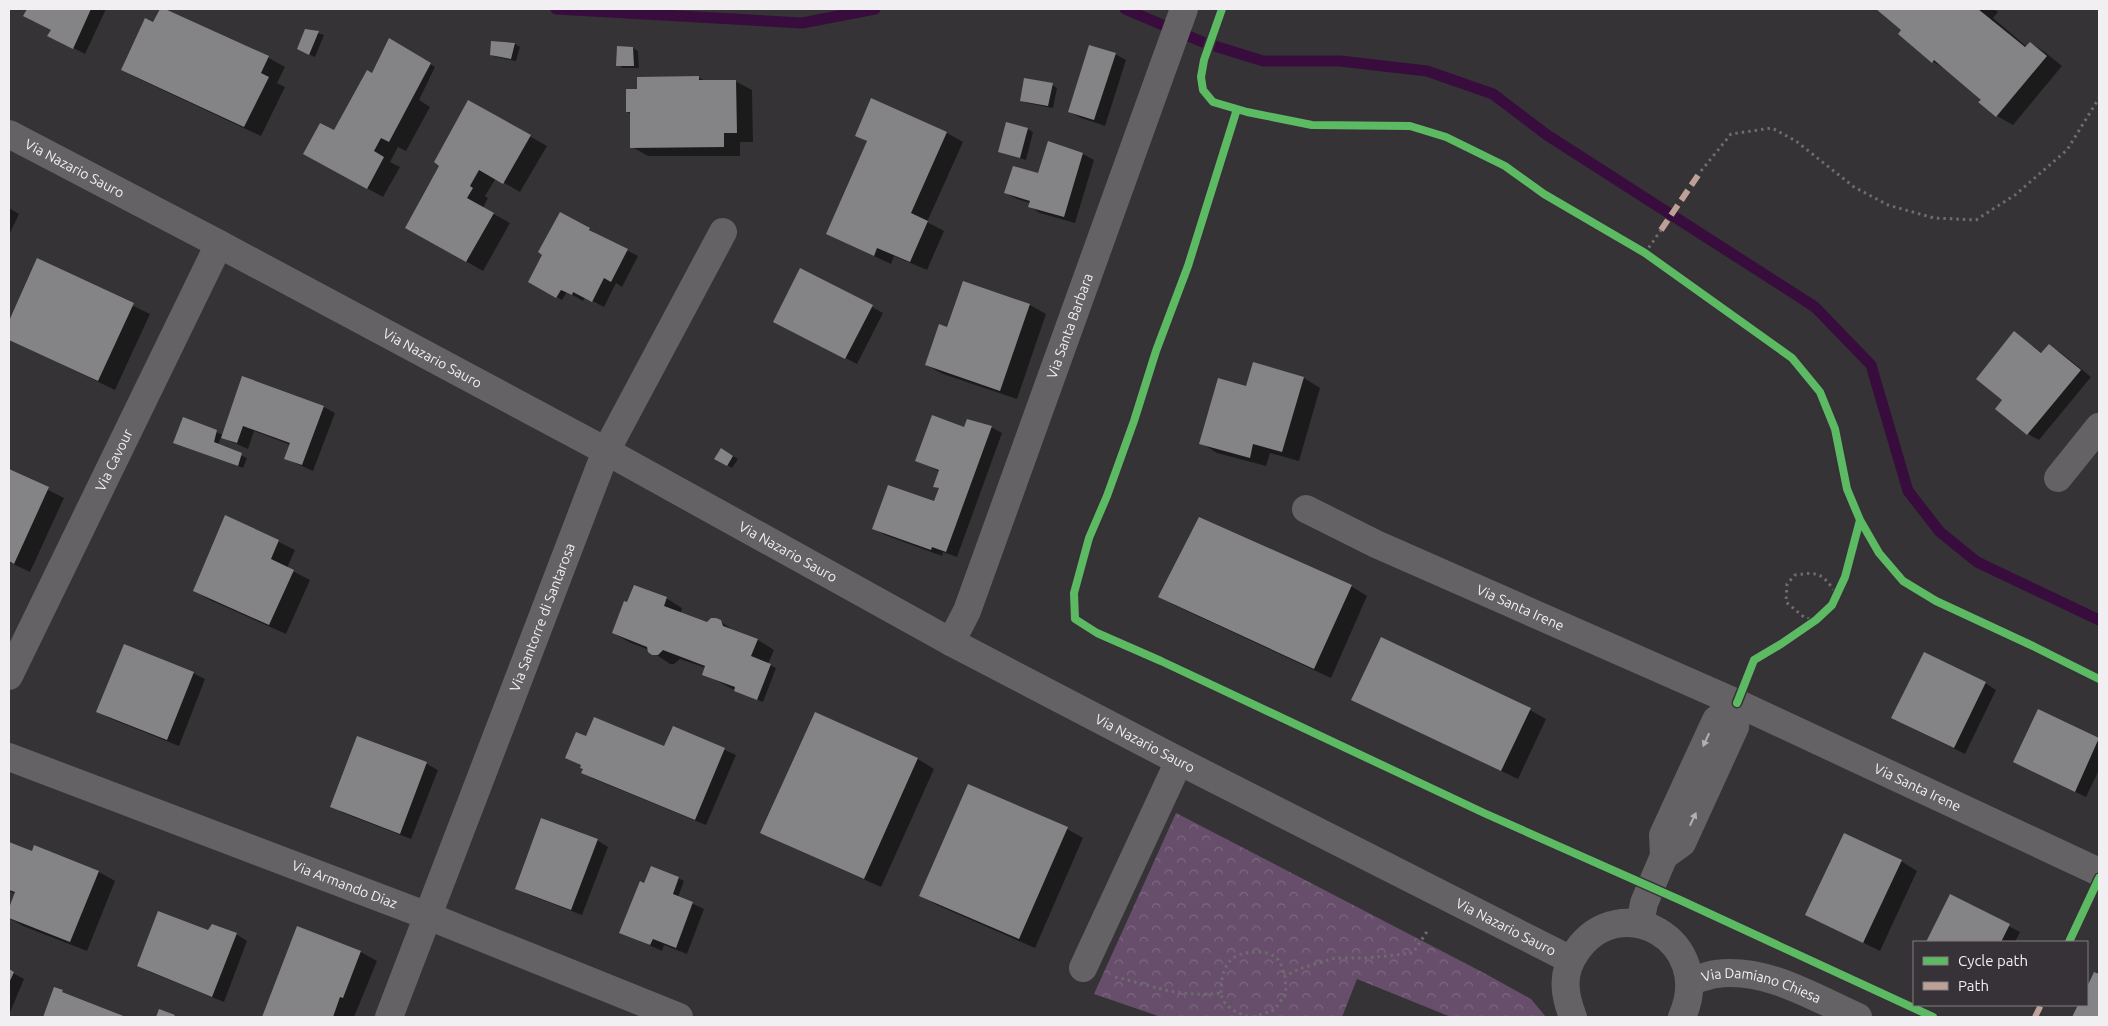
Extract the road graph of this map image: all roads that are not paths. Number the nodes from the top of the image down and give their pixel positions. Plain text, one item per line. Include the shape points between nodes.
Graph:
1 (1184, 9) edge
2 (9, 134) edge
3 (723, 232) dead end
4 (219, 244) junction
5 (2099, 427) edge
6 (606, 451) junction
7 (2058, 478) dead end
8 (1306, 509) dead end
9 (951, 642) junction
10 (9, 676) edge
11 (1736, 704) junction
12 (9, 757) edge
13 (1179, 761) junction
14 (2099, 872) edge
15 (428, 916) junction
16 (1640, 924) junction
17 (1570, 960) junction
18 (1083, 968) road end
19 (1690, 981) junction
20 (389, 1017) edge
21 (679, 1017) edge
22 (1573, 1017) edge
23 (1682, 1017) edge
24 (1858, 1017) edge

1 - 9 street, Via Santa Barbara via 968,612
2 - 4 street, Via Nazario Sauro
3 - 6 street, Via Santorre di Santarosa
4 - 6 street, Via Nazario Sauro
4 - 10 street, Via Cavour
5 - 7 street
6 - 9 street, Via Nazario Sauro
6 - 15 street, Via Santorre di Santarosa
8 - 11 street, Via Santa Irene via 1394,552
9 - 13 street, Via Nazario Sauro
11 - 14 street, Via Santa Irene
11 - 16 street via 1716,720 1663,835 1664,856 1644,903
12 - 15 street, Via Armando Diaz
13 - 17 street, Via Nazario Sauro
13 - 18 street
15 - 20 street, Via Santorre di Santarosa
15 - 21 street, Via Armando Diaz
16 - 17 street, Via Nazario Sauro via 1619,924 1599,930 1582,943
16 - 19 street, Via Nazario Sauro via 1669,939 1687,966
17 - 22 street, Via Nazario Sauro via 1565,979 1566,999
19 - 23 street, Via Nazario Sauro via 1688,1003
19 - 24 street, Via Damiano Chiesa via 1717,974 1757,975

